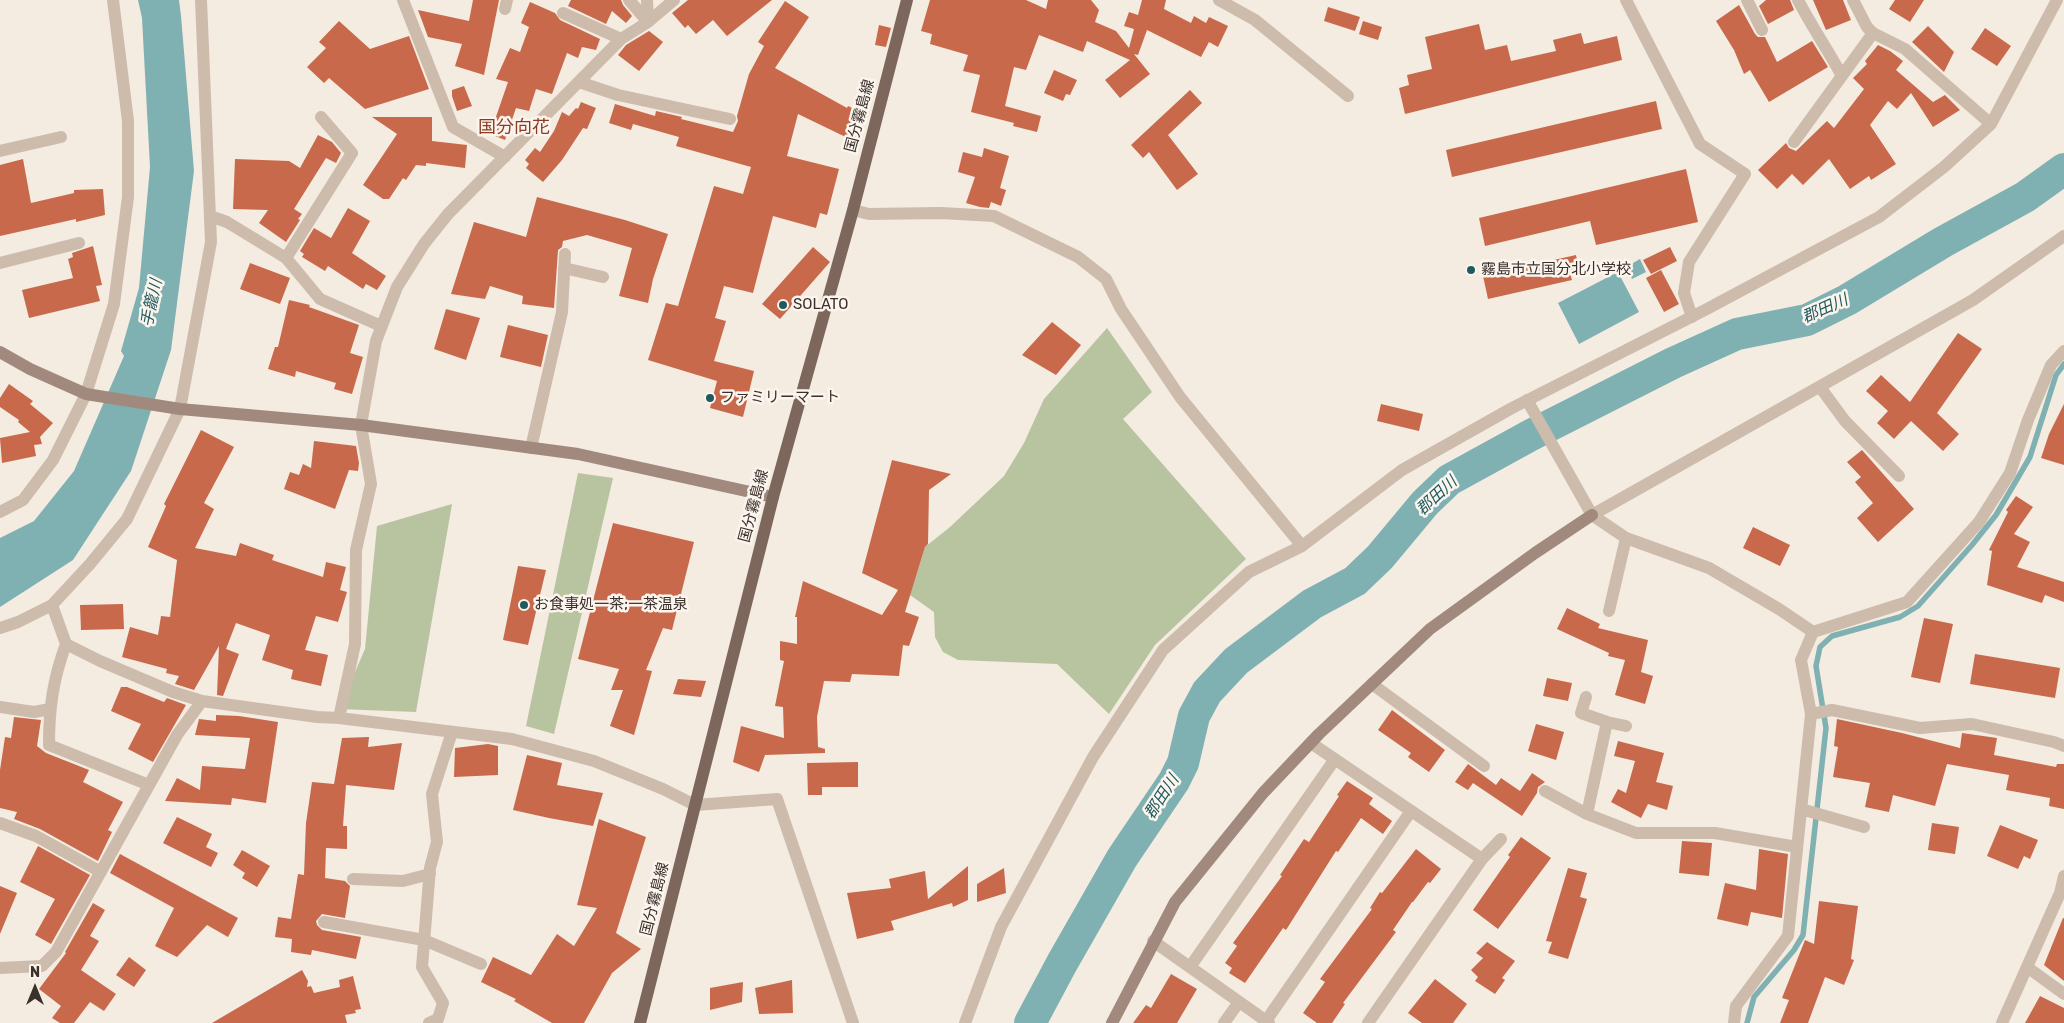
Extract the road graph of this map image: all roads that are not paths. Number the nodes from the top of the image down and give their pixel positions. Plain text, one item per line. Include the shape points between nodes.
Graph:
1 (113, 0) edge
2 (201, 0) edge
3 (403, 0) edge
4 (629, 0) edge
5 (647, 0) edge
6 (674, 0) edge
7 (907, 0) edge
8 (1219, 0) edge
9 (1626, 0) edge
10 (1747, 0) edge
11 (1798, 0) edge
12 (1853, 0) edge
13 (2057, 0) edge
14 (563, 13) dead end
15 (648, 22) junction
16 (1762, 30) dead end
17 (1873, 33) junction
18 (621, 39) junction
19 (1842, 76) junction
20 (579, 82) junction
21 (1348, 96) dead end
22 (321, 117) dead end
23 (730, 119) dead end
24 (1991, 124) junction
25 (61, 137) dead end
26 (1794, 142) dead end
27 (0, 151) edge
28 (505, 157) junction
29 (853, 210) junction
30 (210, 216) junction
31 (2064, 236) edge
32 (78, 243) dead end
33 (565, 254) dead end
34 (286, 258) junction
35 (0, 263) edge
36 (564, 268) junction
37 (604, 277) dead end
38 (1692, 317) junction
39 (381, 326) junction
40 (2064, 351) edge
41 (0, 352) edge
42 (1820, 387) junction
43 (86, 394) junction
44 (1529, 404) junction
45 (180, 409) junction
46 (361, 425) junction
47 (531, 448) junction
48 (1899, 476) dead end
49 (773, 498) junction
50 (1589, 511) junction
51 (0, 512) edge
52 (1626, 538) junction
53 (1302, 546) junction
54 (52, 604) junction
55 (1609, 611) dead end
56 (0, 628) edge
57 (1813, 632) junction
58 (66, 644) junction
59 (1372, 684) junction
60 (1586, 697) dead end
61 (202, 700) junction
62 (0, 707) edge
63 (50, 709) junction
64 (1814, 714) junction
65 (339, 718) junction
66 (1607, 722) junction
67 (1626, 726) dead end
68 (452, 732) junction
69 (1311, 743) junction
70 (2064, 746) edge
71 (1335, 759) junction
72 (1484, 766) dead end
73 (150, 785) junction
74 (1545, 791) dead end
75 (695, 805) junction
76 (1803, 809) junction
77 (1411, 811) junction
78 (1587, 814) junction
79 (0, 823) edge
80 (1864, 827) dead end
81 (1501, 839) dead end
82 (1797, 847) junction
83 (1482, 859) junction
84 (101, 872) junction
85 (430, 874) junction
86 (2064, 876) edge
87 (353, 879) dead end
88 (324, 922) dead end
89 (424, 940) junction
90 (1153, 941) junction
91 (481, 964) dead end
92 (1190, 967) junction
93 (2027, 967) junction
94 (0, 968) edge
95 (2064, 994) edge
96 (1239, 1002) junction
97 (1267, 1022) edge
98 (429, 1023) edge
99 (640, 1023) edge
100 (853, 1023) edge
101 (966, 1023) edge
102 (1112, 1023) edge
103 (1224, 1023) edge
104 (1368, 1023) edge
105 (1734, 1023) edge
106 (2002, 1023) edge

1 - 43 street via 128,121 128,197 114,304
2 - 30 street
3 - 28 street via 453,127
4 - 15 street
5 - 15 street
6 - 15 street
7 - 29 main road, 国分霧島線
8 - 21 street via 1255,20
9 - 38 street via 1700,144 1745,174 1689,262 1684,292
10 - 16 street
11 - 19 street
12 - 17 street
13 - 24 street
14 - 18 street
15 - 18 street
17 - 19 street
17 - 24 street via 1905,49
18 - 20 street
19 - 26 street
20 - 23 street via 618,95
20 - 28 street
22 - 34 street via 352,153
24 - 38 street via 1944,167 1878,217
25 - 27 street
28 - 39 street via 448,214 424,244 397,287
29 - 49 main road, 国分霧島線
29 - 53 street via 869,214 994,216 1078,257 1106,279 1121,309 1180,397
30 - 34 street via 227,222
30 - 45 street via 211,242
31 - 42 street via 1973,300
32 - 35 street
33 - 36 street
34 - 39 street via 320,299
36 - 37 street
36 - 47 street via 562,312
38 - 44 street
39 - 46 street
40 - 57 street via 2051,365 2010,473 1979,522 1906,602
41 - 43 street
42 - 48 street via 1845,421
42 - 50 street
43 - 45 street
43 - 51 street via 48,466 23,500
44 - 50 street
44 - 53 street via 1402,470
45 - 46 street
45 - 54 street via 127,518
46 - 47 street
46 - 65 street via 370,484 356,550 355,644
47 - 49 street via 578,454
49 - 75 main road, 国分霧島線
50 - 52 street
50 - 59 street via 1430,629
52 - 55 street
52 - 57 street via 1709,568
53 - 101 street via 1249,572 1163,650 1093,757 1001,927
54 - 56 street
54 - 58 street
57 - 64 street via 1801,660
58 - 61 street via 173,692
58 - 63 street via 55,672
59 - 69 street
59 - 72 street
60 - 66 street via 1581,714
61 - 65 street
61 - 73 street
62 - 63 street via 34,712
63 - 73 street via 49,745
64 - 70 street via 1832,710 1920,728 1972,724
64 - 76 street
65 - 68 street
66 - 67 street
66 - 78 street
68 - 75 street via 512,739 594,761
68 - 85 street via 432,794 437,842
69 - 71 street
69 - 90 street via 1263,793 1175,902
71 - 77 street
71 - 92 street
73 - 84 street
74 - 78 street
75 - 99 main road, 国分霧島線
75 - 100 street via 778,799
76 - 80 street
76 - 82 street
77 - 83 street
77 - 97 street
78 - 82 street via 1636,833 1714,833
79 - 84 street via 36,836
81 - 83 street
82 - 105 street via 1788,936 1736,1006
83 - 104 street
84 - 94 street via 56,952 42,966
85 - 87 street via 403,881
85 - 89 street
86 - 93 street via 2060,893
88 - 89 street
89 - 91 street
89 - 98 street via 422,966 443,1003 438,1019
90 - 92 street
90 - 102 street
92 - 96 street
93 - 95 street
93 - 106 street
96 - 97 street
96 - 103 street

